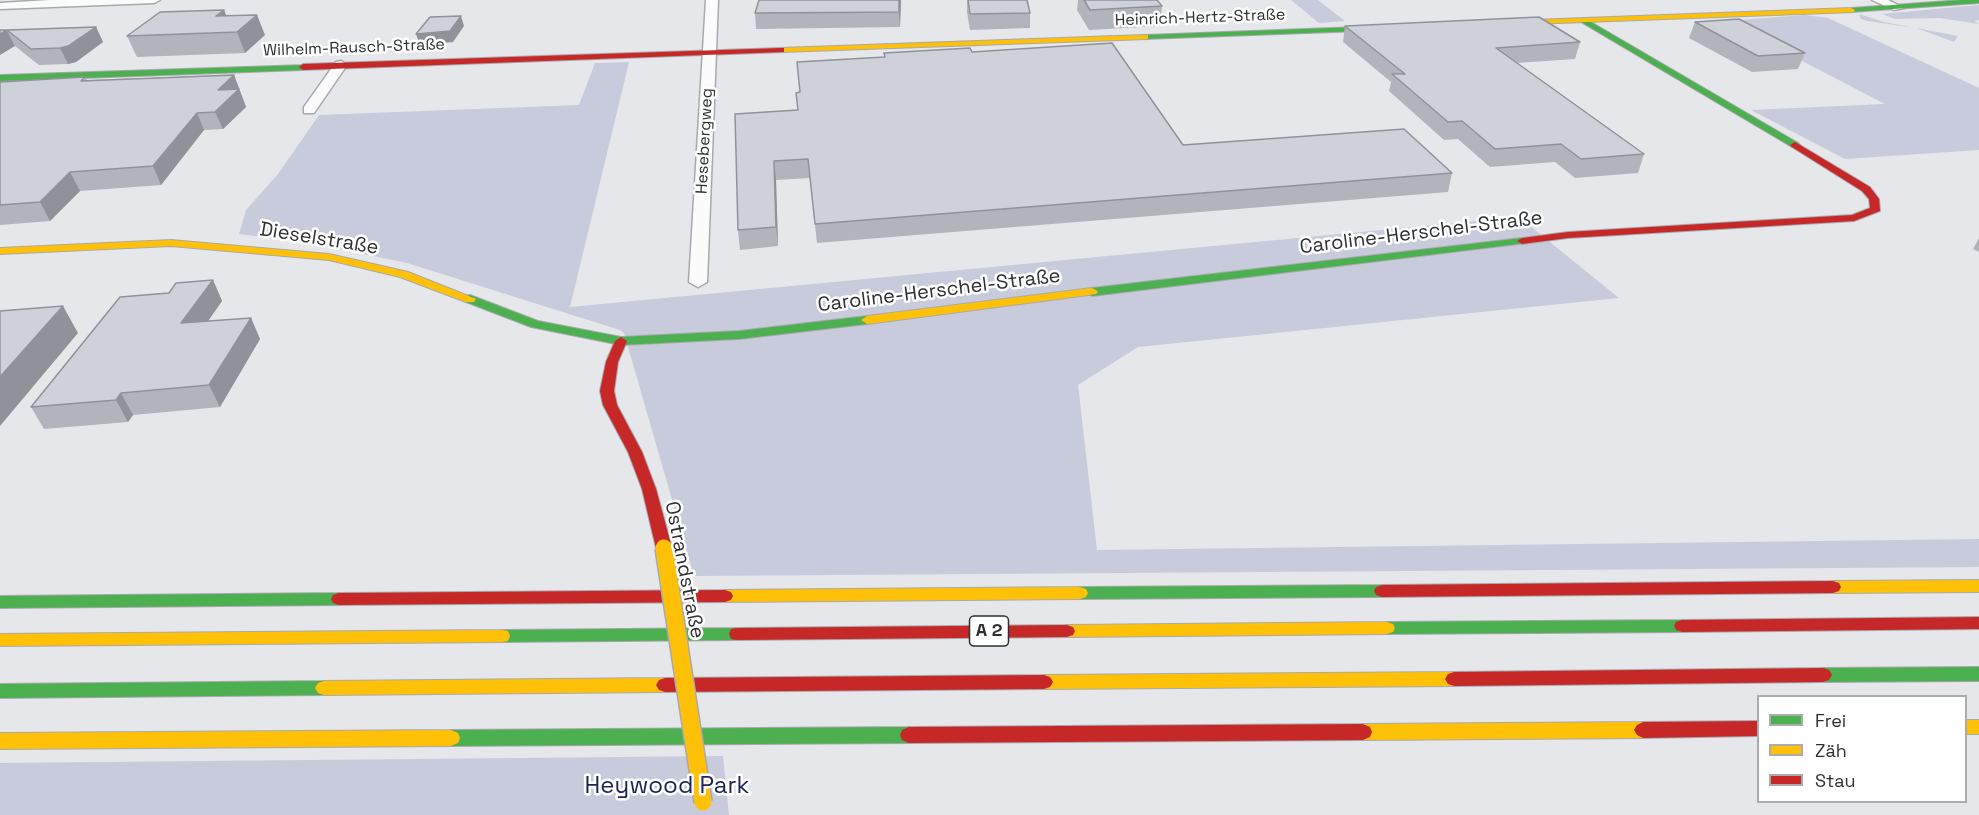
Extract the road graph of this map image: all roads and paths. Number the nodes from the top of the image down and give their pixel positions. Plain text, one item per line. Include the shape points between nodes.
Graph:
1 (154, 0) edge
2 (712, 0) edge
3 (1878, 0) edge
4 (1979, 1) edge
5 (55, 2) edge
6 (0, 6) edge
7 (1898, 8) junction
8 (1584, 20) junction
9 (1486, 24) edge
10 (1399, 27) edge
11 (709, 51) junction
12 (341, 65) junction
13 (0, 78) edge
14 (309, 110) dead end
15 (0, 251) edge
16 (698, 282) dead end
17 (621, 341) junction
18 (1979, 586) edge
19 (0, 602) edge
20 (1979, 623) edge
21 (0, 640) edge
22 (1979, 674) edge
23 (0, 691) edge
24 (1757, 729) edge
25 (0, 741) edge
26 (704, 808) edge

1 - 5 street
2 - 11 street, Hesebergweg
3 - 7 street
4 - 7 main road
5 - 6 street
7 - 8 main road
8 - 9 main road
8 - 17 main road, Caroline-Herschel-Straße via 1836,169 1866,189 1876,209 1854,218 1568,235 739,335
10 - 11 main road, Heinrich-Hertz-Straße
11 - 12 main road, Wilhelm-Rausch-Straße
11 - 16 street, Hesebergweg
12 - 13 main road, Wilhelm-Rausch-Straße
12 - 14 street
15 - 17 main road, Dieselstraße via 171,243 329,257 404,274 535,324
17 - 26 main road, Ostrandstraße, bridge via 612,362 607,392 649,489 664,548
18 - 19 main road
20 - 21 main road, A 2
22 - 23 main road
24 - 25 main road

